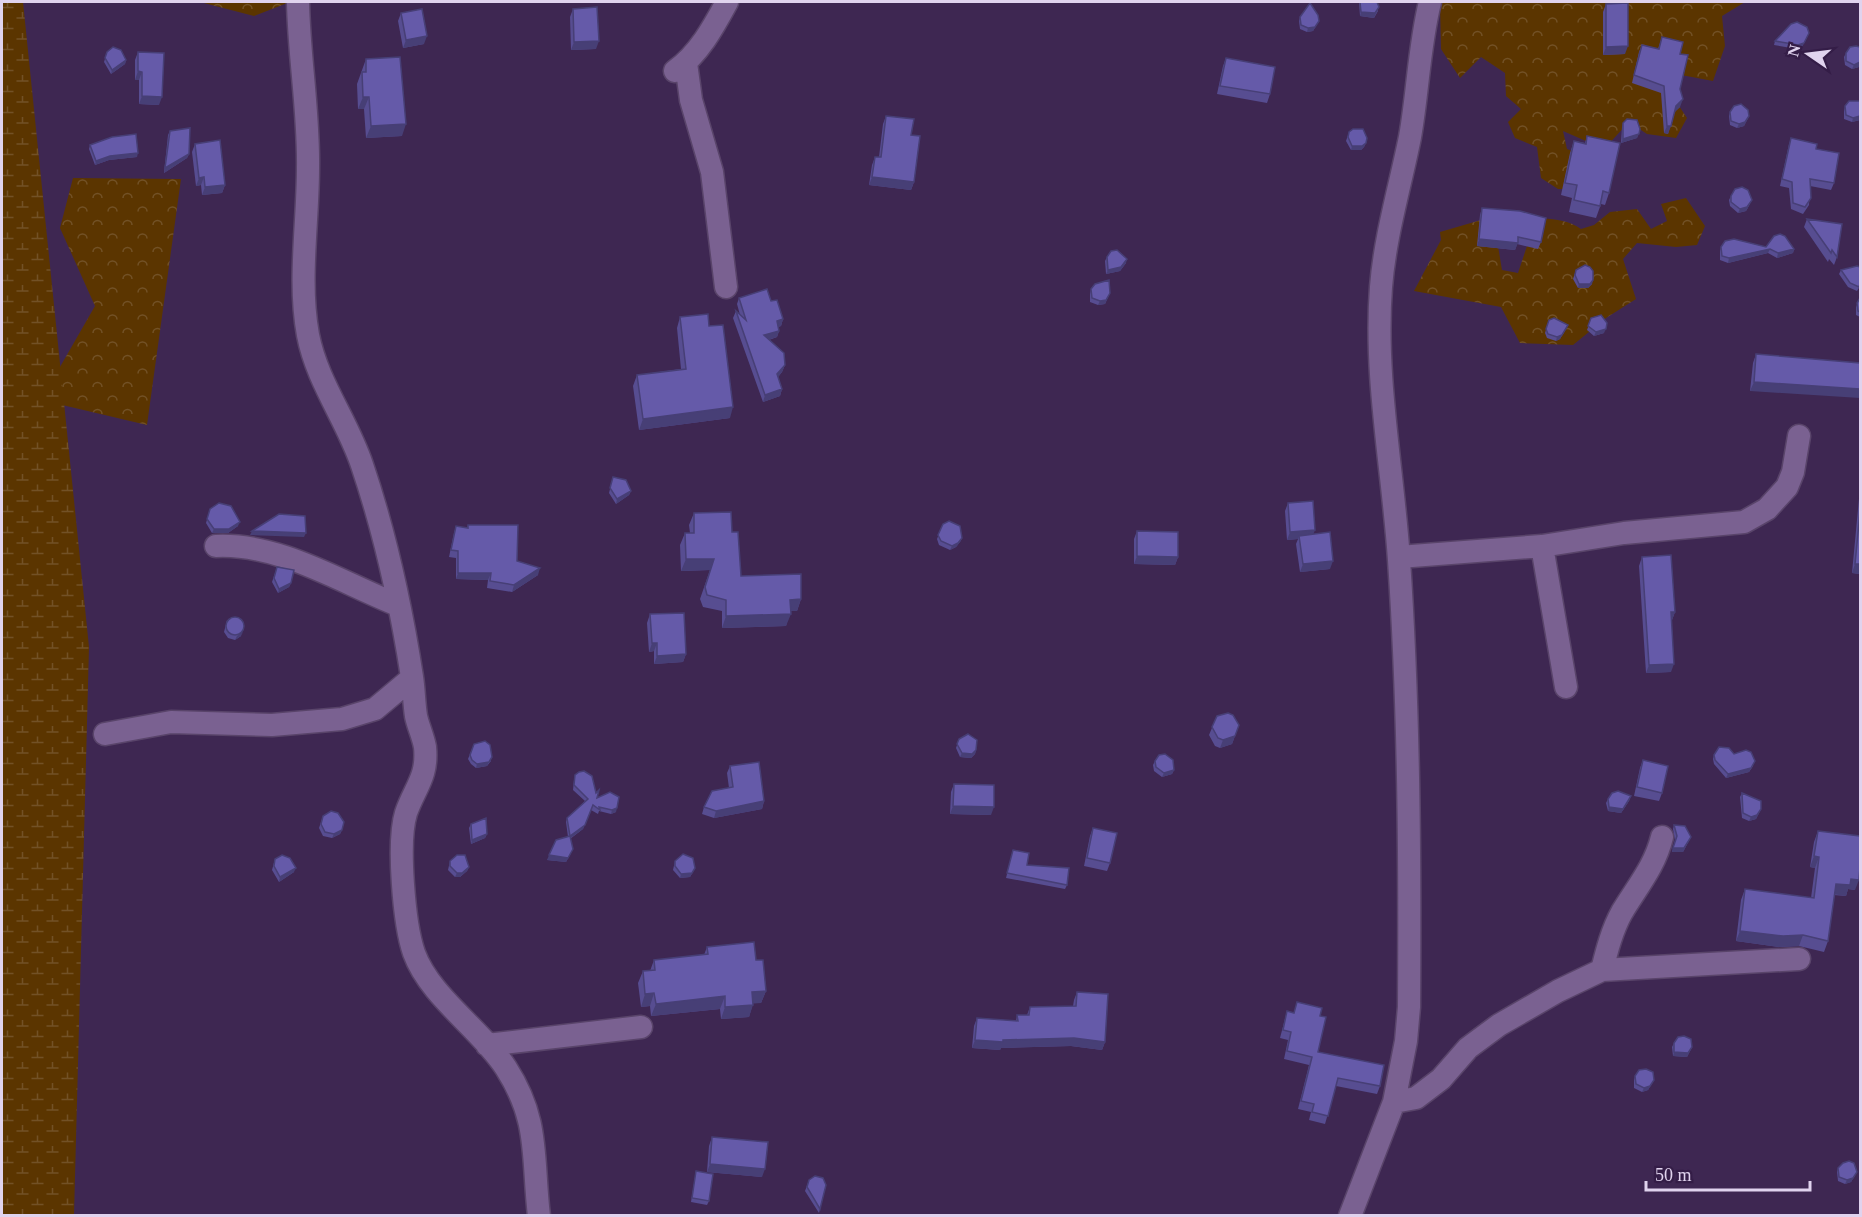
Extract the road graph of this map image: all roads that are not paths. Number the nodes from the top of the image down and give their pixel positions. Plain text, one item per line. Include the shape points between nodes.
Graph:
1 (298, 2) edge
2 (727, 2) edge
3 (1430, 2) edge
4 (726, 287) dead end
5 (1799, 436) dead end
6 (216, 546) dead end
7 (1542, 546) junction
8 (1399, 557) junction
9 (398, 605) junction
10 (412, 678) junction
11 (1566, 687) dead end
12 (375, 709) junction
13 (417, 719) junction
14 (105, 734) dead end
15 (1662, 837) dead end
16 (1799, 959) dead end
17 (1602, 970) junction
18 (641, 1027) dead end
19 (487, 1044) junction
20 (1394, 1102) junction
21 (539, 1215) edge
22 (1350, 1215) edge

1 - 9 street via 308,156 305,259 309,338 320,374 362,462
2 - 4 street via 712,29 680,67 712,172
3 - 8 street via 1413,119 1381,286 1381,358
5 - 7 street via 1787,487 1767,509 1744,522 1624,533
6 - 9 street via 234,545 274,553
7 - 8 street
7 - 11 street
8 - 20 street via 1408,734 1409,980 1406,1041
9 - 10 street
10 - 12 street
10 - 13 street
12 - 13 street
12 - 14 street via 328,721 233,725 171,722
13 - 19 street via 425,747 425,766 424,778 403,827 408,928 414,953 429,981
15 - 17 street via 1651,867 1622,913
16 - 17 street
17 - 20 street via 1498,1025 1416,1098
18 - 19 street
19 - 21 street via 505,1065 530,1116
20 - 22 street

